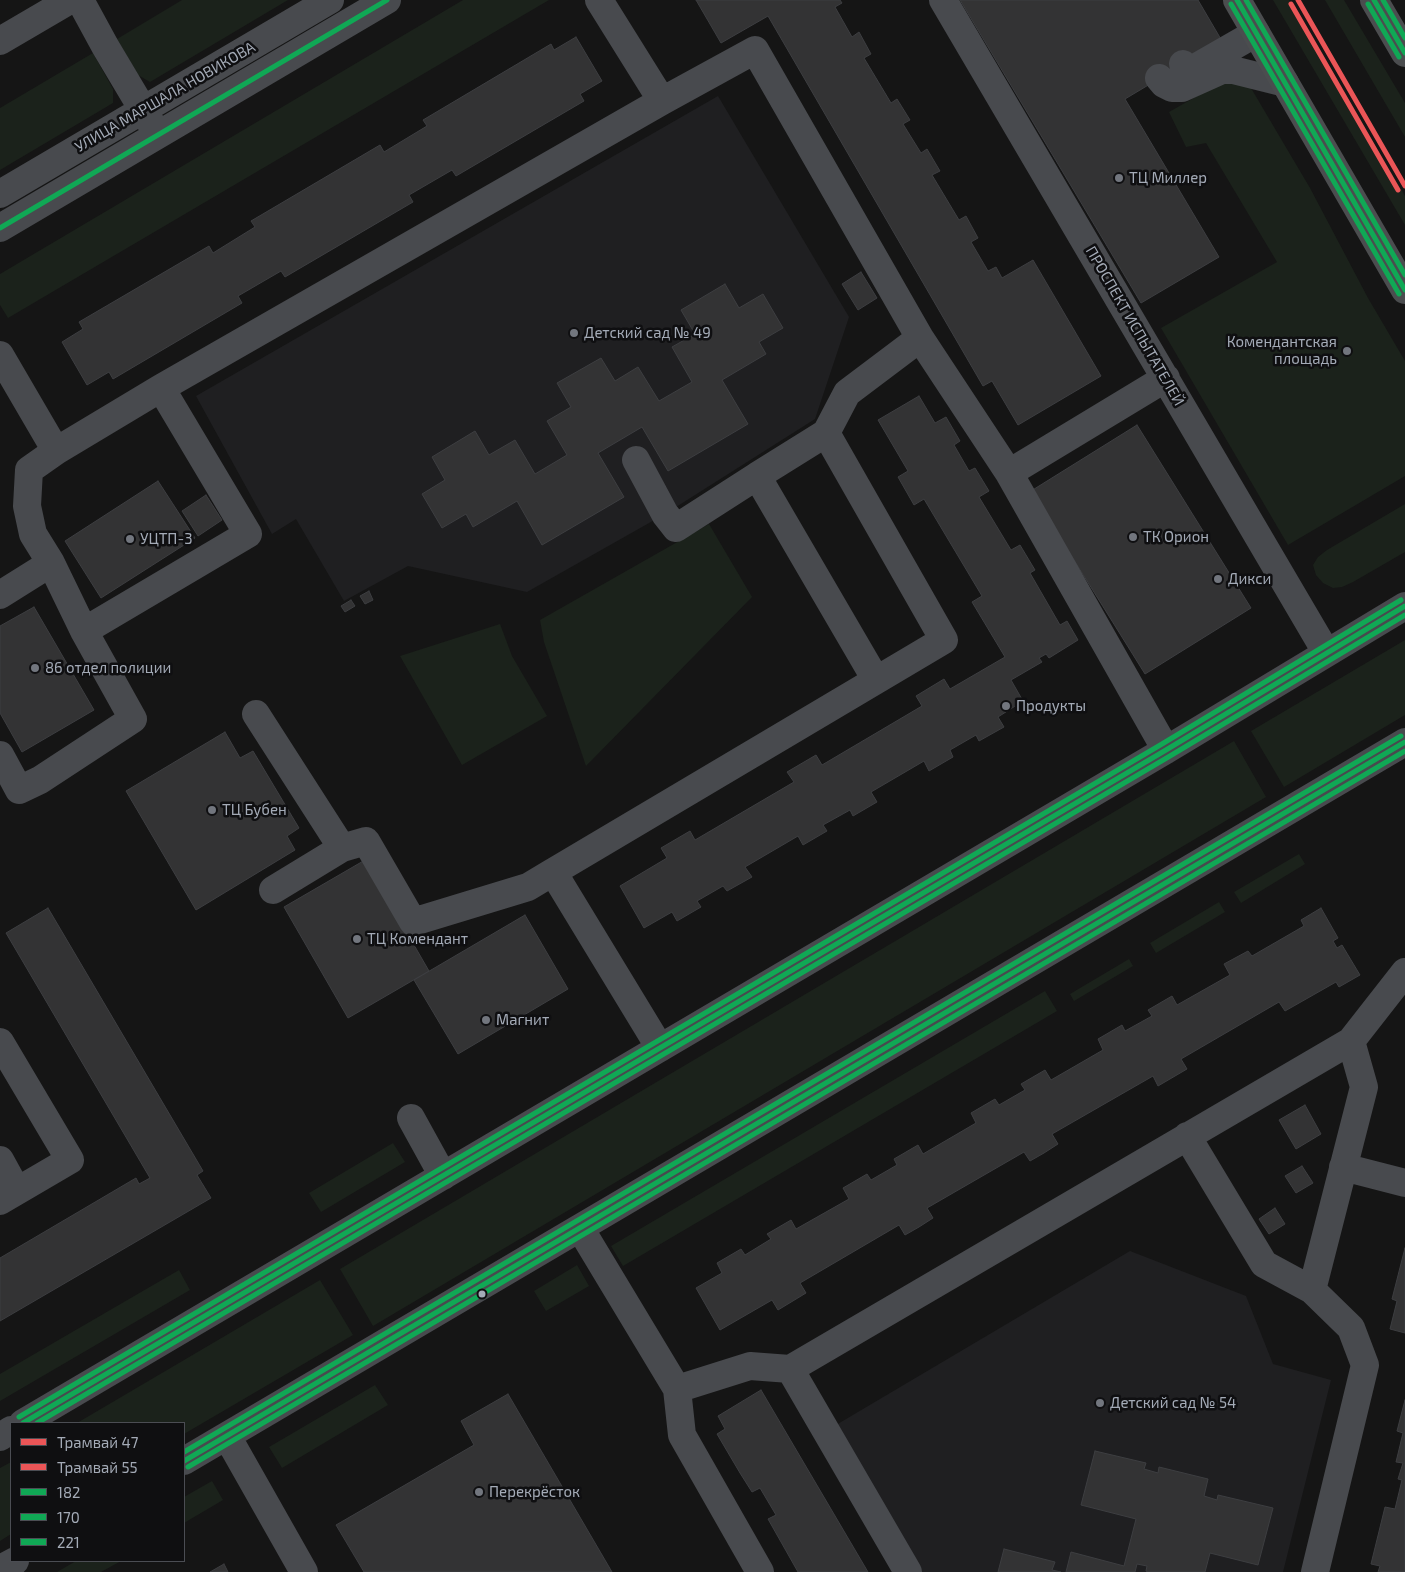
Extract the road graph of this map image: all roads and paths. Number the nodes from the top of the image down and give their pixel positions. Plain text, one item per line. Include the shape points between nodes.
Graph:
1 (70, 0) edge
2 (80, 0) edge
3 (330, 0) edge
4 (387, 0) edge
5 (599, 0) edge
6 (943, 0) edge
7 (1237, 0) edge
8 (1375, 2) edge
9 (1405, 27) edge
10 (1256, 33) junction
11 (0, 41) edge
12 (1405, 54) edge
13 (1183, 64) dead end
14 (1159, 78) dead end
15 (1286, 84) junction
16 (662, 101) junction
17 (143, 110) junction
18 (158, 135) junction
19 (0, 194) edge
20 (0, 228) edge
21 (1405, 290) edge
22 (920, 338) junction
23 (0, 355) edge
24 (1166, 378) junction
25 (161, 388) junction
26 (826, 433) junction
27 (56, 451) junction
28 (636, 460) dead end
29 (1009, 473) junction
30 (757, 476) junction
31 (51, 563) junction
32 (0, 595) edge
33 (1405, 606) edge
34 (84, 632) junction
35 (1326, 652) junction
36 (876, 680) junction
37 (256, 714) dead end
38 (1403, 748) edge
39 (1166, 750) junction
40 (0, 755) edge
41 (342, 848) junction
42 (553, 872) junction
43 (273, 890) dead end
44 (1405, 972) edge
45 (0, 1042) edge
46 (1351, 1042) junction
47 (660, 1048) junction
48 (411, 1118) dead end
49 (1187, 1136) junction
50 (0, 1160) edge
51 (1343, 1167) junction
52 (443, 1176) junction
53 (1405, 1183) edge
54 (9, 1196) edge
55 (580, 1228) junction
56 (1312, 1290) junction
57 (790, 1369) junction
58 (677, 1388) junction
59 (25, 1422) edge
60 (227, 1436) junction
61 (185, 1460) edge
62 (13, 1562) edge
63 (0, 1569) edge
64 (304, 1572) edge
65 (760, 1572) edge
66 (908, 1572) edge
67 (1315, 1572) edge

1 - 11 street
2 - 17 street
3 - 17 street, УЛИЦА МАРШАЛА НОВИКОВА
4 - 18 street, УЛИЦА МАРШАЛА НОВИКОВА
5 - 16 street
6 - 24 street, ПРОСПЕКТ ИСПЫТАТЕЛЕЙ
7 - 10 main road
8 - 9 street
8 - 12 main road
10 - 13 street via 1195,68 1186,68
10 - 15 main road
14 - 15 street via 1172,88 1182,88 1222,70 1232,70
15 - 21 main road
16 - 22 street via 755,50
16 - 25 street
17 - 18 street
17 - 19 street, УЛИЦА МАРШАЛА НОВИКОВА
18 - 20 street, УЛИЦА МАРШАЛА НОВИКОВА
22 - 26 street via 847,393
22 - 29 street
23 - 27 street
24 - 29 street
24 - 35 street, ПРОСПЕКТ ИСПЫТАТЕЛЕЙ
25 - 27 street
25 - 34 street via 248,534
26 - 30 street
26 - 36 street via 944,640
27 - 31 street via 29,470 27,506 33,534
28 - 30 street via 676,528
29 - 39 street
30 - 36 street
31 - 32 street
31 - 34 street
33 - 35 street
34 - 40 street via 133,719 40,780 19,790
35 - 39 street
36 - 42 street
37 - 41 street
38 - 55 street
39 - 47 street
41 - 42 street via 366,841 413,922 528,887
41 - 43 street
42 - 47 street
44 - 46 street
45 - 54 street via 70,1160
46 - 49 street
46 - 51 street via 1364,1087
47 - 52 street
48 - 52 street
49 - 56 street via 1264,1264
49 - 57 street
50 - 54 street
51 - 53 street
51 - 56 street
52 - 59 street
55 - 58 street
55 - 60 street
56 - 67 street via 1351,1328 1365,1365
57 - 58 street via 750,1366
57 - 66 street
58 - 65 street via 682,1435
60 - 61 street
60 - 64 street
62 - 63 street

